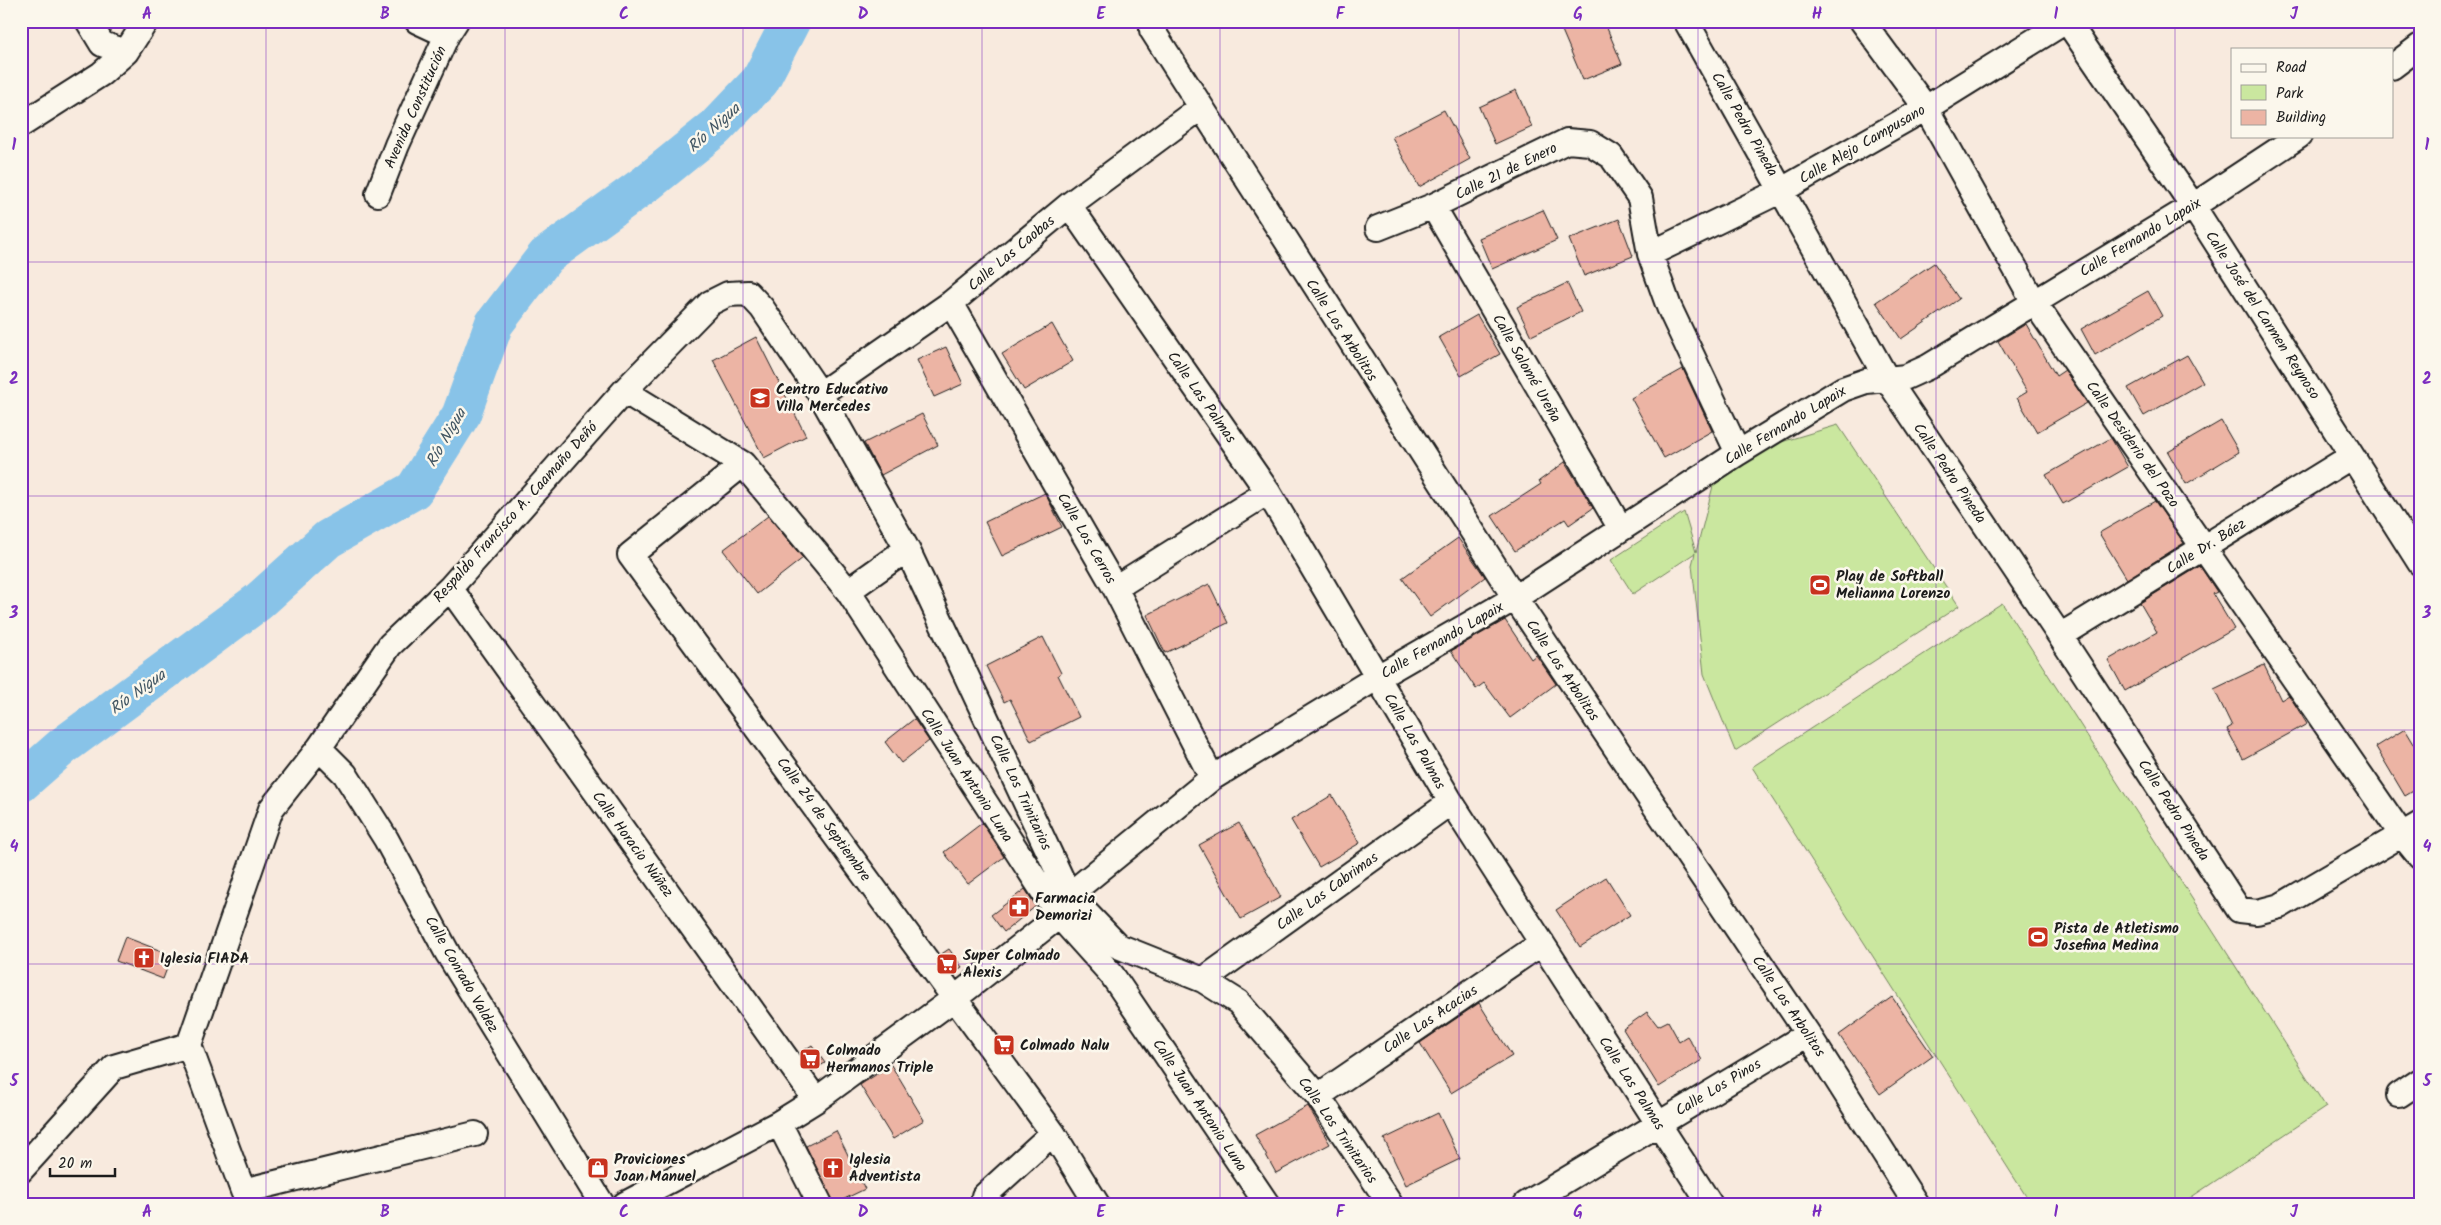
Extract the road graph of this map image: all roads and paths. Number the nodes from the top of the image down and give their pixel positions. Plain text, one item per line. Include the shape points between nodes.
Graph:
1 (88, 21) edge
2 (146, 21) edge
3 (417, 21) edge
4 (1686, 21) edge
5 (1862, 21) edge
6 (2066, 21) edge
7 (451, 28) edge
8 (1152, 30) dead end
9 (2420, 46) edge
10 (126, 52) junction
11 (2394, 66) edge
12 (1200, 108) junction
13 (1926, 108) junction
14 (21, 125) edge
15 (2296, 138) edge
16 (1782, 190) junction
17 (378, 194) dead end
18 (1069, 205) junction
19 (1434, 206) junction
20 (2193, 206) junction
21 (1378, 228) dead end
22 (1650, 254) junction
23 (748, 293) joint
24 (2034, 302) junction
25 (951, 303) junction
26 (1887, 379) junction
27 (624, 391) junction
28 (820, 394) junction
29 (1738, 452) junction
30 (2352, 456) junction
31 (743, 464) junction
32 (1268, 492) junction
33 (1621, 529) junction
34 (2204, 547) junction
35 (907, 548) junction
36 (2420, 562) edge
37 (450, 588) junction
38 (1115, 588) junction
39 (848, 591) junction
40 (1514, 598) junction
41 (2060, 636) junction
42 (1378, 676) junction
43 (319, 748) junction
44 (1212, 778) junction
45 (1451, 802) junction
46 (2411, 829) edge
47 (2420, 857) edge
48 (1064, 906) junction
49 (1542, 943) junction
50 (1203, 980) junction
51 (955, 998) junction
52 (1808, 1034) junction
53 (189, 1045) junction
54 (2420, 1081) edge
55 (2399, 1095) dead end
56 (1318, 1096) junction
57 (816, 1100) junction
58 (1658, 1122) junction
59 (779, 1123) junction
60 (1053, 1133) junction
61 (475, 1134) dead end
62 (21, 1170) edge
63 (247, 1197) edge
64 (602, 1204) edge
65 (625, 1204) edge
66 (820, 1204) edge
67 (990, 1204) edge
68 (1097, 1204) edge
69 (1267, 1204) edge
70 (1390, 1204) edge
71 (1526, 1204) edge
72 (1710, 1204) edge
73 (1916, 1204) edge

1 - 10 street via 102,44
2 - 10 street
3 - 7 street
4 - 16 street, Calle Pedro Pineda
5 - 13 street, Calle Desiderio del Pozo
6 - 13 street, Calle Alejo Campusano
6 - 20 street, Calle José del Carmen Reynoso
7 - 17 street, Avenida Constitución via 396,145
8 - 12 street, Calle Los Arbolitos
9 - 11 street
10 - 14 street via 101,74
12 - 18 street, Calle Las Caobas
12 - 40 street, Calle Los Arbolitos
13 - 16 street, Calle Alejo Campusano
13 - 24 street, Calle Desiderio del Pozo
15 - 20 street, Calle Fernando Lapaix
16 - 22 street, Calle Alejo Campusano
16 - 26 street, Calle Pedro Pineda
18 - 25 street, Calle Las Caobas
18 - 32 street, Calle Las Palmas
19 - 21 street, Calle 21 de Enero
19 - 22 street, Calle 21 de Enero via 1567,141 1590,143 1611,156 1640,198
19 - 33 street, Calle Salomé Ureña
20 - 24 street, Calle Fernando Lapaix
20 - 30 street, Calle José del Carmen Reynoso
22 - 29 street, Calle 21 de Enero via 1669,307
23 - 27 street, Respaldo Francisco A. Caamaño Deñó via 728,294 710,304
23 - 28 street, Calle Los Trinitarios via 762,308
24 - 26 street, Calle Fernando Lapaix via 1928,367 1906,377
24 - 34 street, Calle Desiderio del Pozo
25 - 28 street, Calle Las Caobas
25 - 38 street, Calle Los Cerros
26 - 29 street, Calle Fernando Lapaix via 1866,381 1843,389
26 - 41 street, Calle Pedro Pineda
27 - 31 street, Calle Juan Antonio Luna
27 - 37 street, Respaldo Francisco A. Caamaño Deñó
28 - 35 street, Calle Los Trinitarios
29 - 33 street, Calle Fernando Lapaix
30 - 34 street, Calle Dr. Báez
30 - 36 street, Calle José del Carmen Reynoso
31 - 39 street, Calle Juan Antonio Luna
31 - 51 street, Calle 24 de Septiembre via 630,555
32 - 38 street
32 - 42 street, Calle Las Palmas
33 - 40 street, Calle Fernando Lapaix
34 - 41 street, Calle Dr. Báez
34 - 46 street, Calle Desiderio del Pozo
35 - 39 street
35 - 48 street, Calle Los Trinitarios
37 - 43 street, Respaldo Francisco A. Caamaño Deñó via 390,644
37 - 57 street, Calle Horacio Núñez
38 - 44 street, Calle Los Cerros
39 - 48 street, Calle Juan Antonio Luna
40 - 42 street, Calle Fernando Lapaix
40 - 52 street, Calle Los Arbolitos
41 - 46 street, Calle Pedro Pineda via 2239,910 2257,912 2280,906
42 - 44 street, Calle Fernando Lapaix
42 - 45 street, Calle Las Palmas
43 - 53 street, Respaldo Francisco A. Caamaño Deñó via 271,809
43 - 64 street, Calle Conrado Valdez via 345,774 386,839 448,954
44 - 48 street, Calle Fernando Lapaix
45 - 49 street, Calle Las Palmas
45 - 50 street, Calle Las Cabrimas
46 - 47 street, Calle Desiderio del Pozo
48 - 50 street, Calle Los Trinitarios via 1118,946
48 - 51 street, Calle Fernando Lapaix
48 - 69 street, Calle Juan Antonio Luna
49 - 56 street, Calle Las Acacias
49 - 58 street, Calle Las Palmas
50 - 56 street, Calle Los Trinitarios via 1238,1002
51 - 57 street, Calle Fernando Lapaix
51 - 60 street, Calle 24 de Septiembre
52 - 58 street, Calle Los Pinos
52 - 73 street, Calle Los Arbolitos
53 - 62 street via 114,1067
53 - 63 street
54 - 55 street
56 - 70 street, Calle Los Trinitarios
57 - 59 street, Calle Fernando Lapaix
58 - 71 street, Calle Los Pinos
58 - 72 street, Calle Las Palmas
59 - 65 street, Calle Fernando Lapaix
59 - 66 street
60 - 67 street via 984,1196
60 - 68 street, Calle 24 de Septiembre
61 - 63 street

